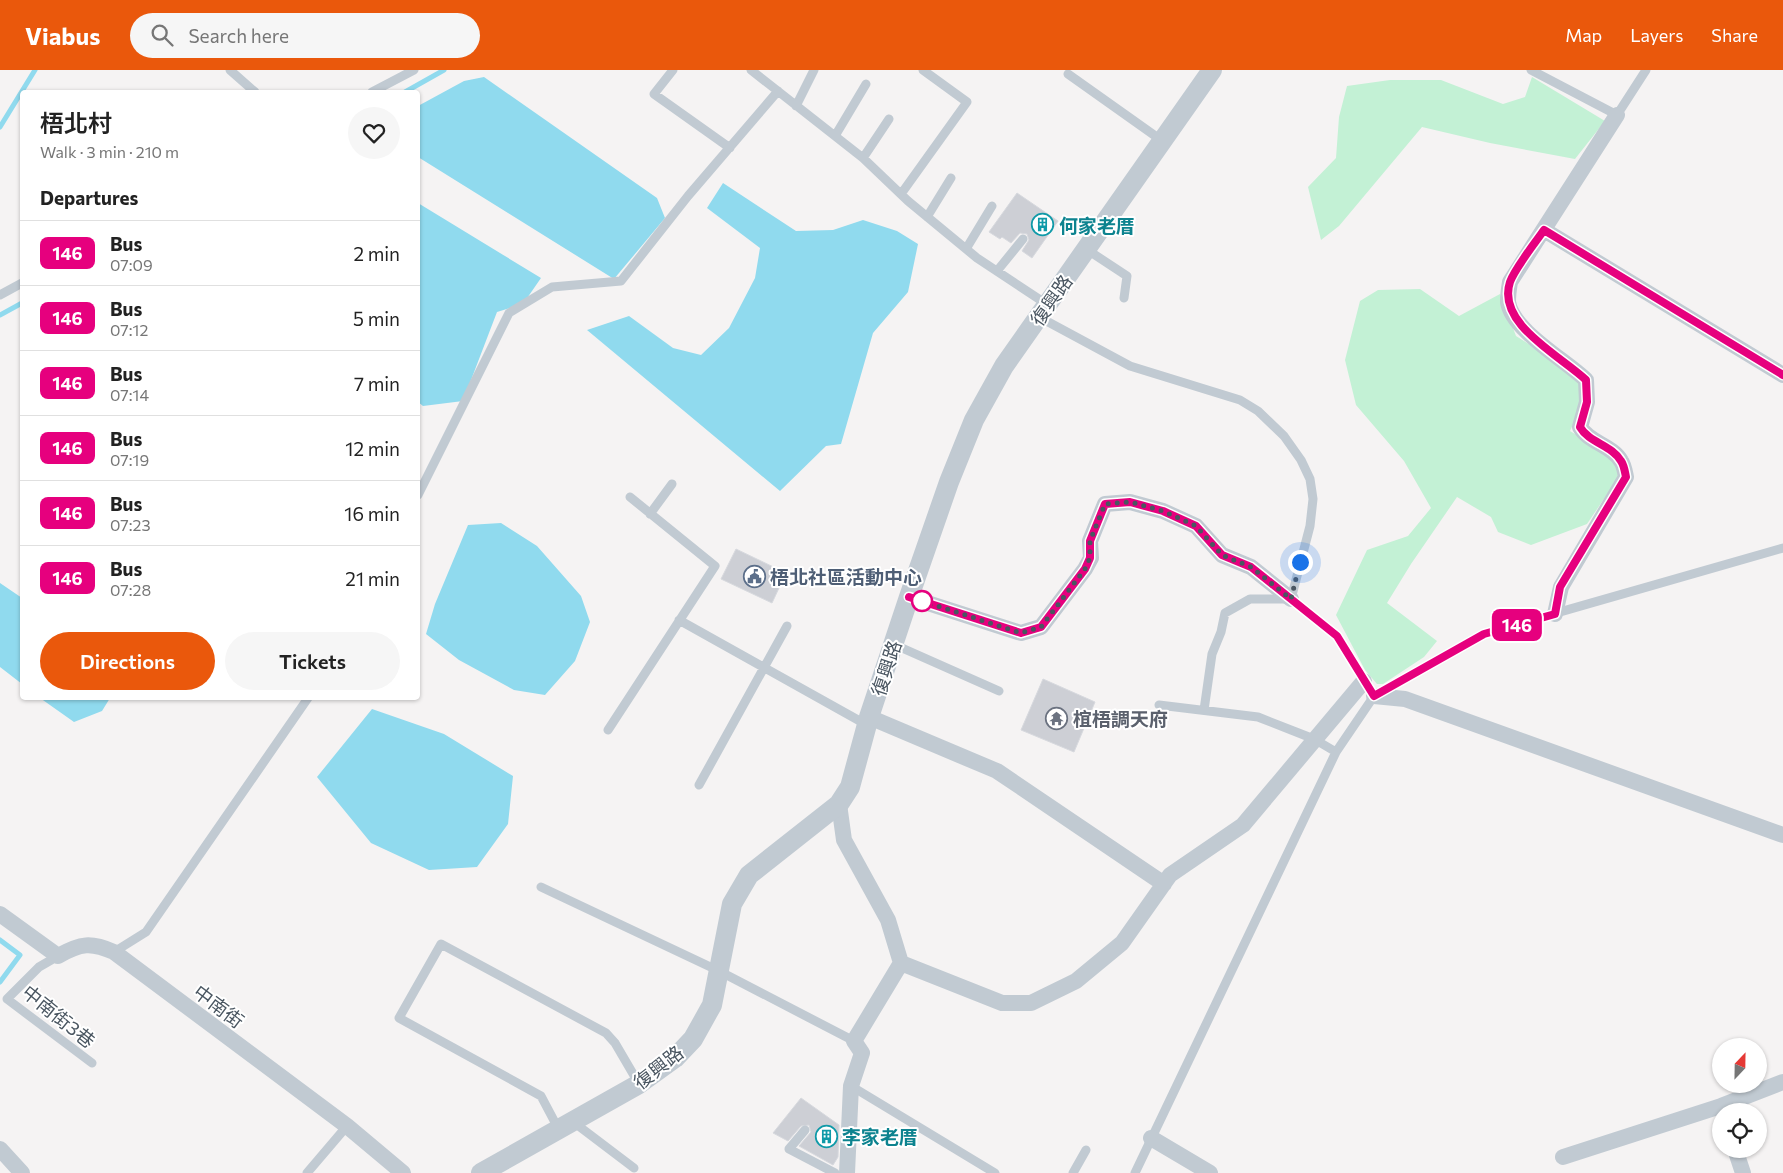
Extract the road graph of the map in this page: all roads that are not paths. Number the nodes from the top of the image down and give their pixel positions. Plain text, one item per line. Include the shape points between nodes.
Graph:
1 (230, 70) edge
2 (414, 70) edge
3 (673, 70) edge
4 (814, 70) edge
5 (922, 70) edge
6 (1212, 70) edge
7 (1531, 70) edge
8 (1646, 70) edge
9 (756, 71) edge
10 (1068, 74) dead end
11 (866, 84) dead end
12 (253, 90) edge
13 (376, 90) edge
14 (778, 91) junction
15 (796, 106) junction
16 (1617, 116) junction
17 (890, 119) dead end
18 (835, 136) junction
19 (1161, 140) junction
20 (730, 148) junction
21 (863, 158) junction
22 (951, 178) dead end
23 (901, 194) junction
24 (992, 206) dead end
25 (927, 217) junction
26 (1544, 230) junction
27 (1023, 239) dead end
28 (966, 249) junction
29 (1086, 249) junction
30 (997, 271) junction
31 (20, 284) edge
32 (0, 295) edge
33 (1124, 298) dead end
34 (1043, 311) junction
35 (1783, 375) edge
36 (672, 484) dead end
37 (420, 491) edge
38 (630, 497) dead end
39 (650, 514) junction
40 (1783, 548) edge
41 (909, 597) junction
42 (1291, 599) junction
43 (1555, 614) junction
44 (679, 620) junction
45 (787, 626) dead end
46 (893, 644) junction
47 (766, 668) junction
48 (1364, 681) junction
49 (999, 691) dead end
50 (1374, 696) junction
51 (307, 700) edge
52 (1159, 705) dead end
53 (1204, 710) junction
54 (868, 721) junction
55 (608, 730) dead end
56 (1314, 739) junction
57 (1336, 752) junction
58 (700, 785) dead end
59 (839, 804) junction
60 (1783, 835) edge
61 (1164, 884) junction
62 (541, 887) dead end
63 (0, 914) edge
64 (114, 952) junction
65 (58, 956) junction
66 (901, 963) junction
67 (719, 971) junction
68 (854, 1041) junction
69 (92, 1063) dead end
70 (1783, 1082) edge
71 (639, 1084) junction
72 (851, 1086) junction
73 (1734, 1103) edge
74 (1712, 1111) edge
75 (347, 1126) junction
76 (566, 1126) junction
77 (805, 1130) dead end
78 (1151, 1138) junction
79 (0, 1150) edge
80 (1086, 1150) dead end
81 (1563, 1158) dead end
82 (1738, 1158) edge
83 (634, 1168) dead end
84 (22, 1173) edge
85 (308, 1173) edge
86 (403, 1173) edge
87 (481, 1173) edge
88 (835, 1173) edge
89 (847, 1173) edge
90 (995, 1173) edge
91 (1073, 1173) edge
92 (1135, 1173) edge
93 (1210, 1173) edge
94 (1743, 1173) edge

1 - 12 lane
2 - 13 lane
3 - 20 lane via 654,94
4 - 15 lane
5 - 23 lane via 967,102
6 - 19 street, 復興路
7 - 16 lane
8 - 16 lane
9 - 14 lane
10 - 19 lane
11 - 18 lane
14 - 15 lane
14 - 20 lane
15 - 18 lane
16 - 26 street
17 - 21 lane
18 - 21 lane
19 - 29 street, 復興路
20 - 37 lane via 621,281 552,287 509,313
21 - 23 lane
22 - 25 lane
23 - 25 lane
24 - 28 lane
25 - 28 lane
26 - 35 street
26 - 43 street via 1510,282 1508,302 1514,317 1533,338 1586,380 1587,402 1580,427 1584,434 1610,449 1621,460 1626,477 1560,587
27 - 30 lane
28 - 30 lane
29 - 33 lane via 1127,276
29 - 34 street, 復興路
30 - 34 lane
31 - 32 lane
34 - 41 street, 復興路 via 1004,366 974,420
34 - 42 lane via 1130,366 1240,400 1258,411 1284,436 1310,479 1313,499 1310,526
36 - 39 lane
38 - 39 lane
39 - 44 lane via 715,566
40 - 43 lane
41 - 42 street via 1021,633 1041,627 1085,569 1090,558 1090,541 1105,504 1130,502 1163,511 1196,526 1222,555 1251,567
41 - 46 street, 復興路
42 - 48 lane via 1337,636
42 - 53 lane via 1250,599 1225,614 1212,654
43 - 50 lane via 1484,634
44 - 47 lane
44 - 55 lane
45 - 47 lane
46 - 49 lane
46 - 54 street, 復興路
47 - 54 lane
47 - 58 lane
48 - 50 lane
48 - 56 street
50 - 57 lane
50 - 60 street via 1405,699
51 - 64 lane via 146,932
52 - 53 lane
53 - 56 lane via 1258,717
54 - 59 street, 復興路 via 850,787
54 - 61 street via 997,772
56 - 57 lane
56 - 61 street via 1243,825 1170,875
57 - 78 lane
59 - 66 street via 844,840 888,920
59 - 67 street, 復興路 via 750,875 732,904
61 - 66 street via 1122,943 1076,981 1032,1003 1002,1003
62 - 67 lane
63 - 65 street
64 - 65 street, 中南街 via 94,944 67,950
64 - 75 street, 中南街
65 - 69 lane, 中南街3巷 via 39,967 7,999
66 - 68 street
67 - 68 lane
67 - 71 street, 復興路 via 712,1005 692,1039 675,1058
68 - 72 street via 862,1053
70 - 73 street
71 - 76 street, 復興路
71 - 76 lane via 606,1032 441,944 399,1018 541,1096
72 - 89 street
72 - 90 lane
74 - 81 street
75 - 85 lane
75 - 86 street, 中南街
76 - 83 lane
76 - 87 street, 復興路
77 - 88 lane via 789,1149
78 - 92 lane
78 - 93 street
79 - 84 street
80 - 91 lane
82 - 94 street

